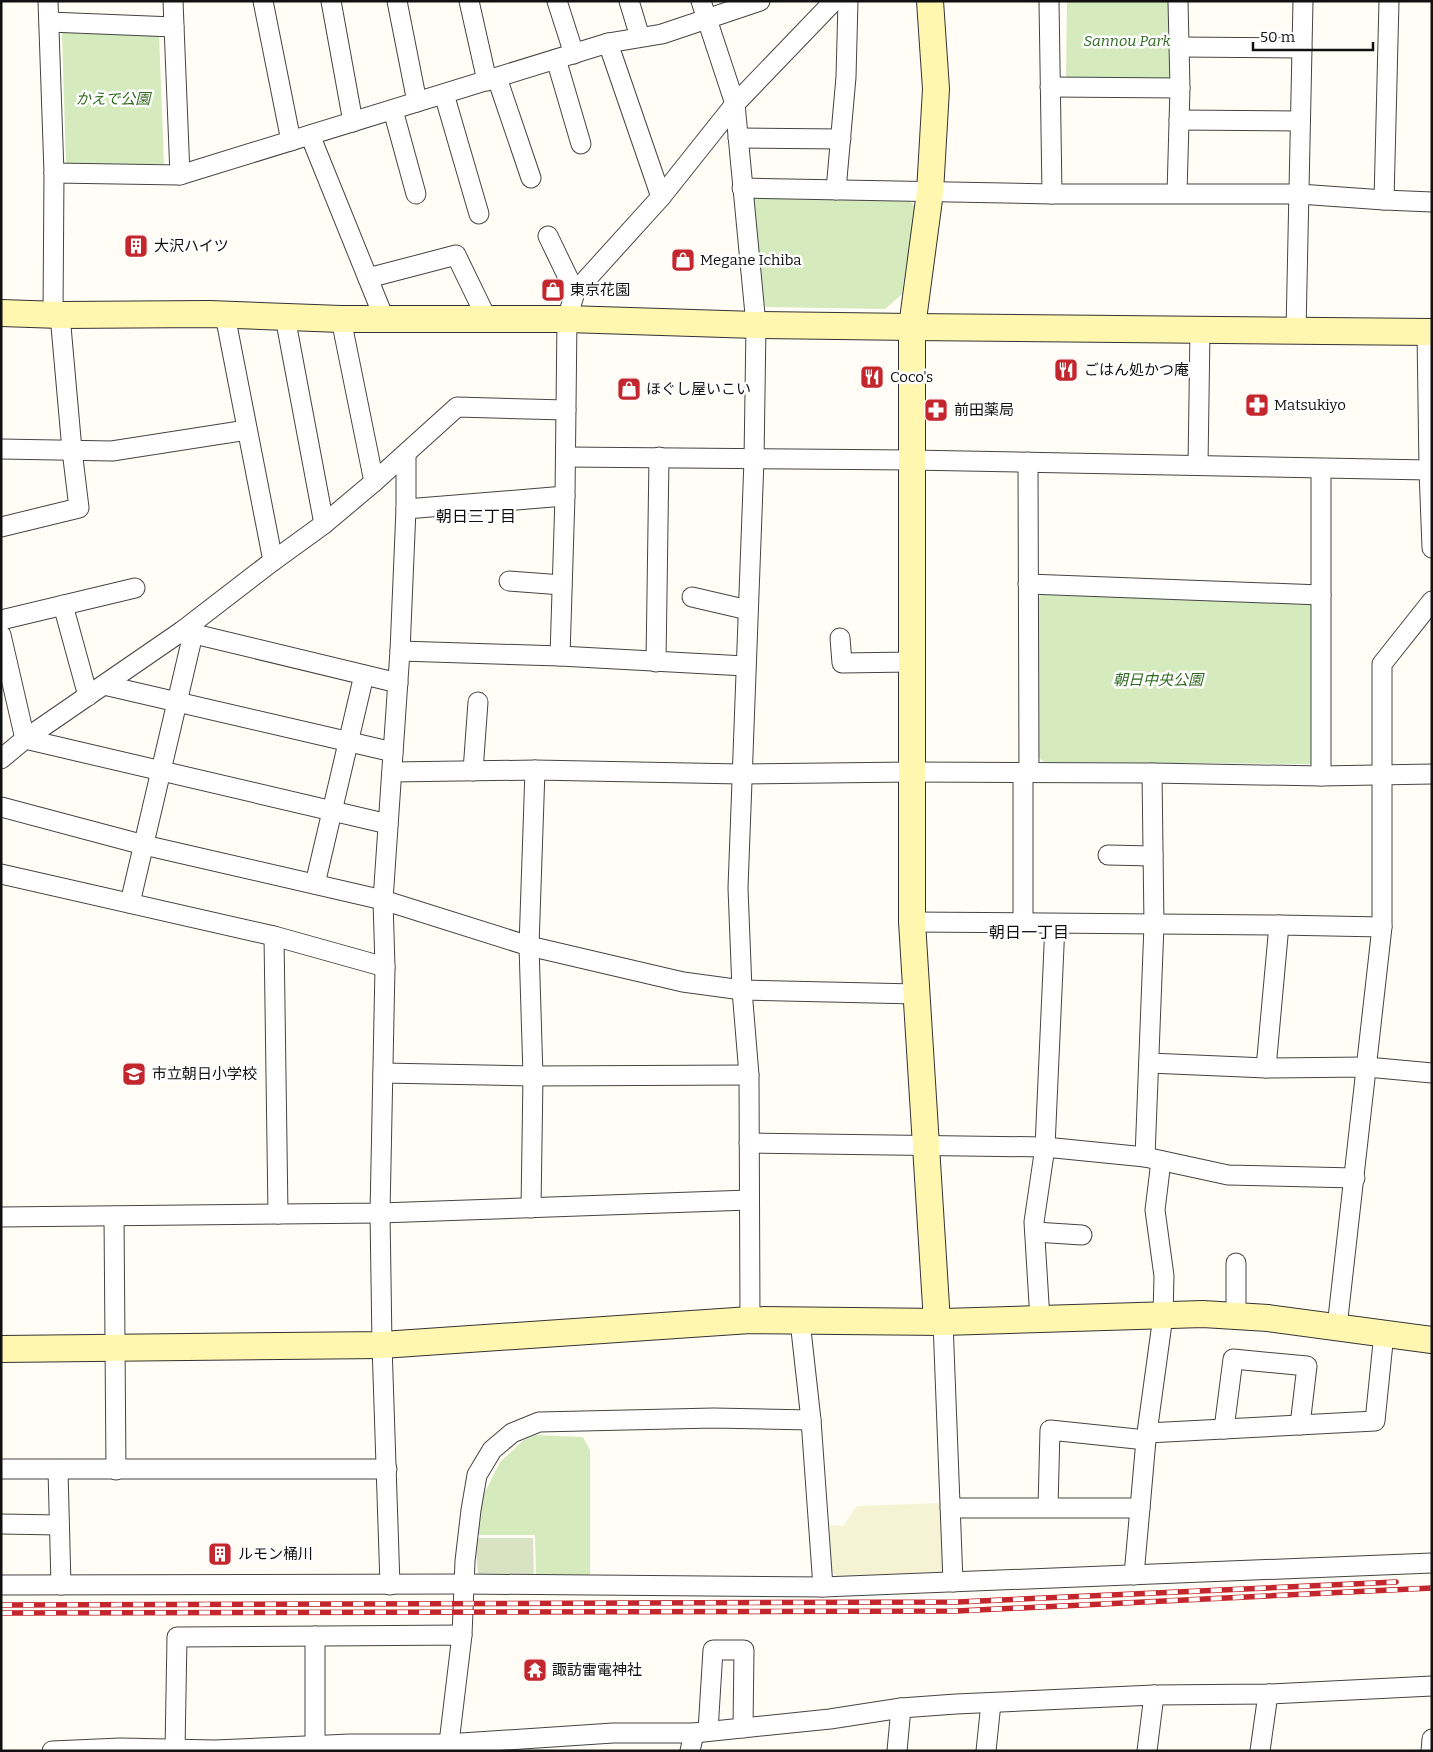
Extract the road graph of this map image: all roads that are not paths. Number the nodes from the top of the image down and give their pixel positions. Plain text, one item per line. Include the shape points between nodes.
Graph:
1 (48, 1) edge
2 (173, 1) edge
3 (330, 1) edge
4 (397, 1) edge
5 (469, 1) edge
6 (557, 1) edge
7 (630, 1) edge
8 (701, 1) edge
9 (760, 1) edge
10 (836, 1) edge
11 (930, 1) edge
12 (1049, 1) edge
13 (1178, 1) edge
14 (1303, 1) edge
15 (1389, 1) edge
16 (265, 2) edge
17 (707, 20) junction
18 (49, 22) junction
19 (174, 27) junction
20 (640, 37) junction
21 (608, 43) junction
22 (1179, 47) junction
23 (1302, 48) junction
24 (565, 57) junction
25 (492, 79) junction
26 (1050, 87) junction
27 (1180, 88) junction
28 (444, 94) junction
29 (417, 102) junction
30 (735, 104) junction
31 (393, 110) junction
32 (1179, 120) junction
33 (1300, 120) junction
34 (353, 122) junction
35 (310, 135) junction
36 (738, 138) junction
37 (841, 139) junction
38 (291, 141) junction
39 (581, 144) dead end
40 (54, 173) junction
41 (180, 175) junction
42 (531, 178) dead end
43 (742, 188) junction
44 (836, 190) junction
45 (930, 192) junction
46 (1177, 193) junction
47 (416, 194) dead end
48 (1052, 194) junction
49 (1299, 194) junction
50 (661, 197) junction
51 (1384, 200) junction
52 (1432, 202) edge
53 (478, 214) dead end
54 (548, 236) dead end
55 (368, 278) junction
56 (575, 292) junction
57 (1, 312) edge
58 (56, 314) junction
59 (225, 315) junction
60 (285, 317) junction
61 (341, 318) junction
62 (384, 318) junction
63 (487, 319) junction
64 (567, 319) junction
65 (756, 325) junction
66 (912, 327) junction
67 (1200, 330) junction
68 (1296, 331) junction
69 (1430, 332) edge
70 (566, 410) junction
71 (247, 430) junction
72 (1, 449) edge
73 (72, 450) junction
74 (406, 454) junction
75 (566, 457) junction
76 (659, 457) junction
77 (754, 460) junction
78 (911, 460) junction
79 (1028, 462) junction
80 (1198, 465) junction
81 (1321, 469) junction
82 (1429, 470) junction
83 (374, 482) junction
84 (565, 496) junction
85 (406, 509) junction
86 (324, 524) junction
87 (1, 527) edge
88 (1432, 548) edge
89 (273, 561) junction
90 (509, 581) dead end
91 (1028, 584) junction
92 (562, 585) junction
93 (135, 588) dead end
94 (1321, 594) junction
95 (692, 597) dead end
96 (1432, 601) edge
97 (63, 605) junction
98 (748, 610) junction
99 (1, 620) edge
100 (188, 632) junction
101 (1, 635) edge
102 (840, 638) dead end
103 (400, 651) junction
104 (560, 656) junction
105 (656, 662) junction
106 (911, 662) junction
107 (746, 666) junction
108 (364, 675) junction
109 (398, 683) junction
110 (104, 685) junction
111 (88, 696) junction
112 (177, 702) junction
113 (478, 702) dead end
114 (25, 739) junction
115 (348, 742) junction
116 (393, 752) junction
117 (1, 759) edge
118 (535, 770) junction
119 (161, 771) junction
120 (473, 771) junction
121 (392, 772) junction
122 (911, 772) junction
123 (1026, 773) junction
124 (1152, 773) junction
125 (741, 774) junction
126 (1432, 774) edge
127 (1321, 776) junction
128 (1383, 776) junction
129 (1, 807) edge
130 (332, 810) junction
131 (388, 824) junction
132 (144, 845) junction
133 (1108, 855) dead end
134 (1153, 856) junction
135 (1, 874) edge
136 (315, 884) junction
137 (383, 900) junction
138 (130, 903) junction
139 (912, 922) junction
140 (1023, 922) junction
141 (1055, 924) junction
142 (1154, 925) junction
143 (1279, 925) junction
144 (1382, 927) junction
145 (274, 936) junction
146 (529, 946) junction
147 (385, 967) junction
148 (742, 990) junction
149 (916, 994) junction
150 (1149, 1063) junction
151 (1366, 1067) junction
152 (1266, 1068) junction
153 (383, 1073) junction
154 (1432, 1073) edge
155 (749, 1075) junction
156 (533, 1076) junction
157 (749, 1143) junction
158 (925, 1145) junction
159 (1045, 1146) junction
160 (1153, 1159) junction
161 (1355, 1178) junction
162 (749, 1200) junction
163 (531, 1208) junction
164 (380, 1213) junction
165 (278, 1214) junction
166 (114, 1216) junction
167 (1, 1217) edge
168 (1035, 1232) junction
169 (1082, 1235) dead end
170 (1236, 1263) dead end
171 (1163, 1316) junction
172 (1236, 1316) junction
173 (750, 1320) junction
174 (1040, 1320) junction
175 (800, 1321) junction
176 (940, 1322) junction
177 (1337, 1327) junction
178 (1384, 1333) junction
179 (1432, 1340) edge
180 (382, 1345) junction
181 (114, 1348) junction
182 (1, 1349) edge
183 (811, 1420) junction
184 (1300, 1425) junction
185 (1224, 1429) junction
186 (1146, 1436) junction
187 (1, 1469) edge
188 (387, 1469) junction
189 (58, 1470) junction
190 (116, 1470) junction
191 (1048, 1507) junction
192 (950, 1508) junction
193 (1140, 1508) junction
194 (1, 1524) edge
195 (59, 1525) junction
196 (1432, 1563) edge
197 (1134, 1575) junction
198 (953, 1582) junction
199 (464, 1584) junction
200 (1, 1585) edge
201 (60, 1585) junction
202 (390, 1585) junction
203 (823, 1587) junction
204 (462, 1635) junction
205 (315, 1636) junction
206 (1432, 1686) edge
207 (1268, 1694) junction
208 (1154, 1695) junction
209 (991, 1703) junction
210 (901, 1708) junction
211 (743, 1728) junction
212 (697, 1738) edge
213 (1432, 1739) edge
214 (611, 1742) edge
215 (449, 1743) junction
216 (315, 1746) junction
217 (478, 1746) edge
218 (350, 1748) edge
219 (120, 1749) edge
220 (175, 1750) edge
221 (216, 1750) edge
222 (52, 1751) edge
223 (897, 1751) edge
224 (986, 1751) edge
225 (1147, 1751) edge
226 (1260, 1751) edge
227 (1431, 1751) edge

1 - 18 street
2 - 19 street
3 - 34 street
4 - 29 street
5 - 25 street
6 - 24 street
7 - 20 street
8 - 17 street
9 - 17 street
10 - 30 street
10 - 37 street via 846,77
11 - 45 street via 936,88
12 - 26 street
13 - 22 street
14 - 23 street
15 - 51 street
16 - 38 street
17 - 20 street via 662,34
17 - 30 street
18 - 19 street
18 - 40 street
19 - 41 street
20 - 21 street
21 - 24 street
21 - 50 street
22 - 23 street
22 - 27 street
23 - 33 street
24 - 25 street
24 - 39 street
25 - 28 street
25 - 42 street
26 - 27 street
26 - 48 street
27 - 32 street
28 - 29 street
28 - 53 street
29 - 31 street
30 - 36 street
30 - 50 street
31 - 34 street
31 - 47 street
32 - 33 street
32 - 46 street
33 - 49 street
34 - 35 street
35 - 38 street
35 - 55 street
36 - 37 street
36 - 43 street
37 - 44 street
38 - 41 street
40 - 41 street
40 - 58 street
43 - 44 street
43 - 65 street
44 - 45 street
45 - 48 street
45 - 66 street
46 - 48 street
46 - 49 street
49 - 51 street
49 - 68 street
50 - 56 street
51 - 52 street
54 - 56 street
55 - 62 street
55 - 63 street via 456,255
56 - 64 street
57 - 58 street
58 - 59 street
58 - 73 street
59 - 60 street
59 - 71 street
60 - 61 street
60 - 86 street
61 - 62 street
61 - 83 street
62 - 63 street
63 - 64 street
64 - 65 street
64 - 70 street
65 - 66 street
65 - 77 street
66 - 67 street
66 - 78 street
67 - 68 street
67 - 80 street
68 - 69 street
69 - 82 street
70 - 74 street via 456,408
70 - 75 street
71 - 73 street via 112,451
71 - 89 street
72 - 73 street
73 - 87 street via 79,508
74 - 83 street
74 - 85 street
75 - 76 street
75 - 84 street
76 - 77 street
76 - 105 street
77 - 78 street
77 - 98 street
78 - 79 street
78 - 106 street
79 - 80 street
79 - 91 street
80 - 81 street
81 - 82 street
81 - 94 street
82 - 88 street
83 - 86 street
84 - 85 street
84 - 92 street
85 - 103 street
86 - 89 street
89 - 100 street
90 - 92 street
91 - 94 street
91 - 123 street
92 - 104 street
93 - 97 street
94 - 127 street
95 - 98 street
96 - 128 street via 1382,664
97 - 99 street
97 - 111 street
98 - 107 street
100 - 108 street
100 - 110 street
100 - 112 street
101 - 114 street
102 - 106 street via 842,663
103 - 104 street
103 - 109 street
104 - 105 street
105 - 107 street
106 - 122 street
107 - 125 street
108 - 109 street
108 - 115 street
109 - 116 street
110 - 111 street
110 - 112 street
111 - 114 street
112 - 115 street
112 - 119 street
113 - 120 street
114 - 117 street
114 - 119 street
115 - 116 street
115 - 130 street
116 - 121 street
118 - 120 street
118 - 125 street
118 - 146 street
119 - 130 street
119 - 132 street
120 - 121 street
121 - 131 street
122 - 123 street
122 - 125 street
122 - 139 street
123 - 124 street
123 - 140 street
124 - 127 street
124 - 134 street
125 - 148 street via 738,888
126 - 128 street
127 - 128 street
128 - 144 street
129 - 132 street
130 - 131 street
130 - 136 street
131 - 137 street
132 - 136 street
132 - 138 street
133 - 134 street
134 - 142 street
135 - 138 street
136 - 137 street
137 - 146 street
137 - 147 street
138 - 145 street
139 - 140 street
139 - 149 street
140 - 141 street
141 - 142 street
141 - 159 street
142 - 143 street
142 - 150 street
143 - 144 street
143 - 152 street
144 - 151 street
145 - 147 street
145 - 165 street
146 - 148 street via 683,982
146 - 156 street
147 - 153 street
148 - 149 street
148 - 155 street
149 - 158 street
150 - 152 street
150 - 160 street
151 - 152 street
151 - 154 street
151 - 161 street
153 - 156 street
153 - 164 street
155 - 156 street
155 - 157 street
156 - 163 street
157 - 158 street
157 - 162 street
158 - 159 street
158 - 176 street
159 - 160 street
159 - 168 street
160 - 161 street via 1228,1175
160 - 171 street via 1164,1276
161 - 177 street
162 - 163 street
162 - 173 street
163 - 164 street
164 - 165 street
164 - 180 street
165 - 166 street
166 - 167 street
166 - 181 street
168 - 169 street
168 - 174 street
170 - 172 street
171 - 172 street
171 - 174 street
171 - 186 street
172 - 177 street
173 - 175 street
173 - 180 street
174 - 176 street
175 - 176 street
175 - 183 street
176 - 192 street
177 - 178 street
178 - 179 street
178 - 184 street via 1374,1421
180 - 181 street
180 - 188 street
181 - 182 street
181 - 190 street
183 - 199 street via 714,1418 539,1422 512,1433 492,1450 477,1475
183 - 203 street
184 - 185 street
184 - 185 street via 1307,1366 1233,1359
185 - 186 street
186 - 191 street via 1050,1430
186 - 193 street
187 - 189 street
188 - 190 street
188 - 202 street
189 - 190 street
189 - 195 street
191 - 192 street
191 - 193 street
192 - 198 street
193 - 197 street
194 - 195 street
195 - 201 street
196 - 197 street
197 - 198 street
198 - 203 street
199 - 202 street
199 - 203 street
199 - 204 street
200 - 201 street
201 - 202 street
204 - 205 street
204 - 215 street
205 - 216 street
205 - 220 street via 177,1637
206 - 207 street
207 - 208 street
207 - 226 street
208 - 209 street
208 - 225 street
209 - 210 street
209 - 224 street
210 - 211 street
210 - 223 street
211 - 212 street
211 - 212 street via 744,1650 714,1650
212 - 214 street
213 - 227 street
214 - 217 street
215 - 217 street
215 - 218 street
216 - 218 street
216 - 221 street
219 - 220 street
219 - 222 street
220 - 221 street

